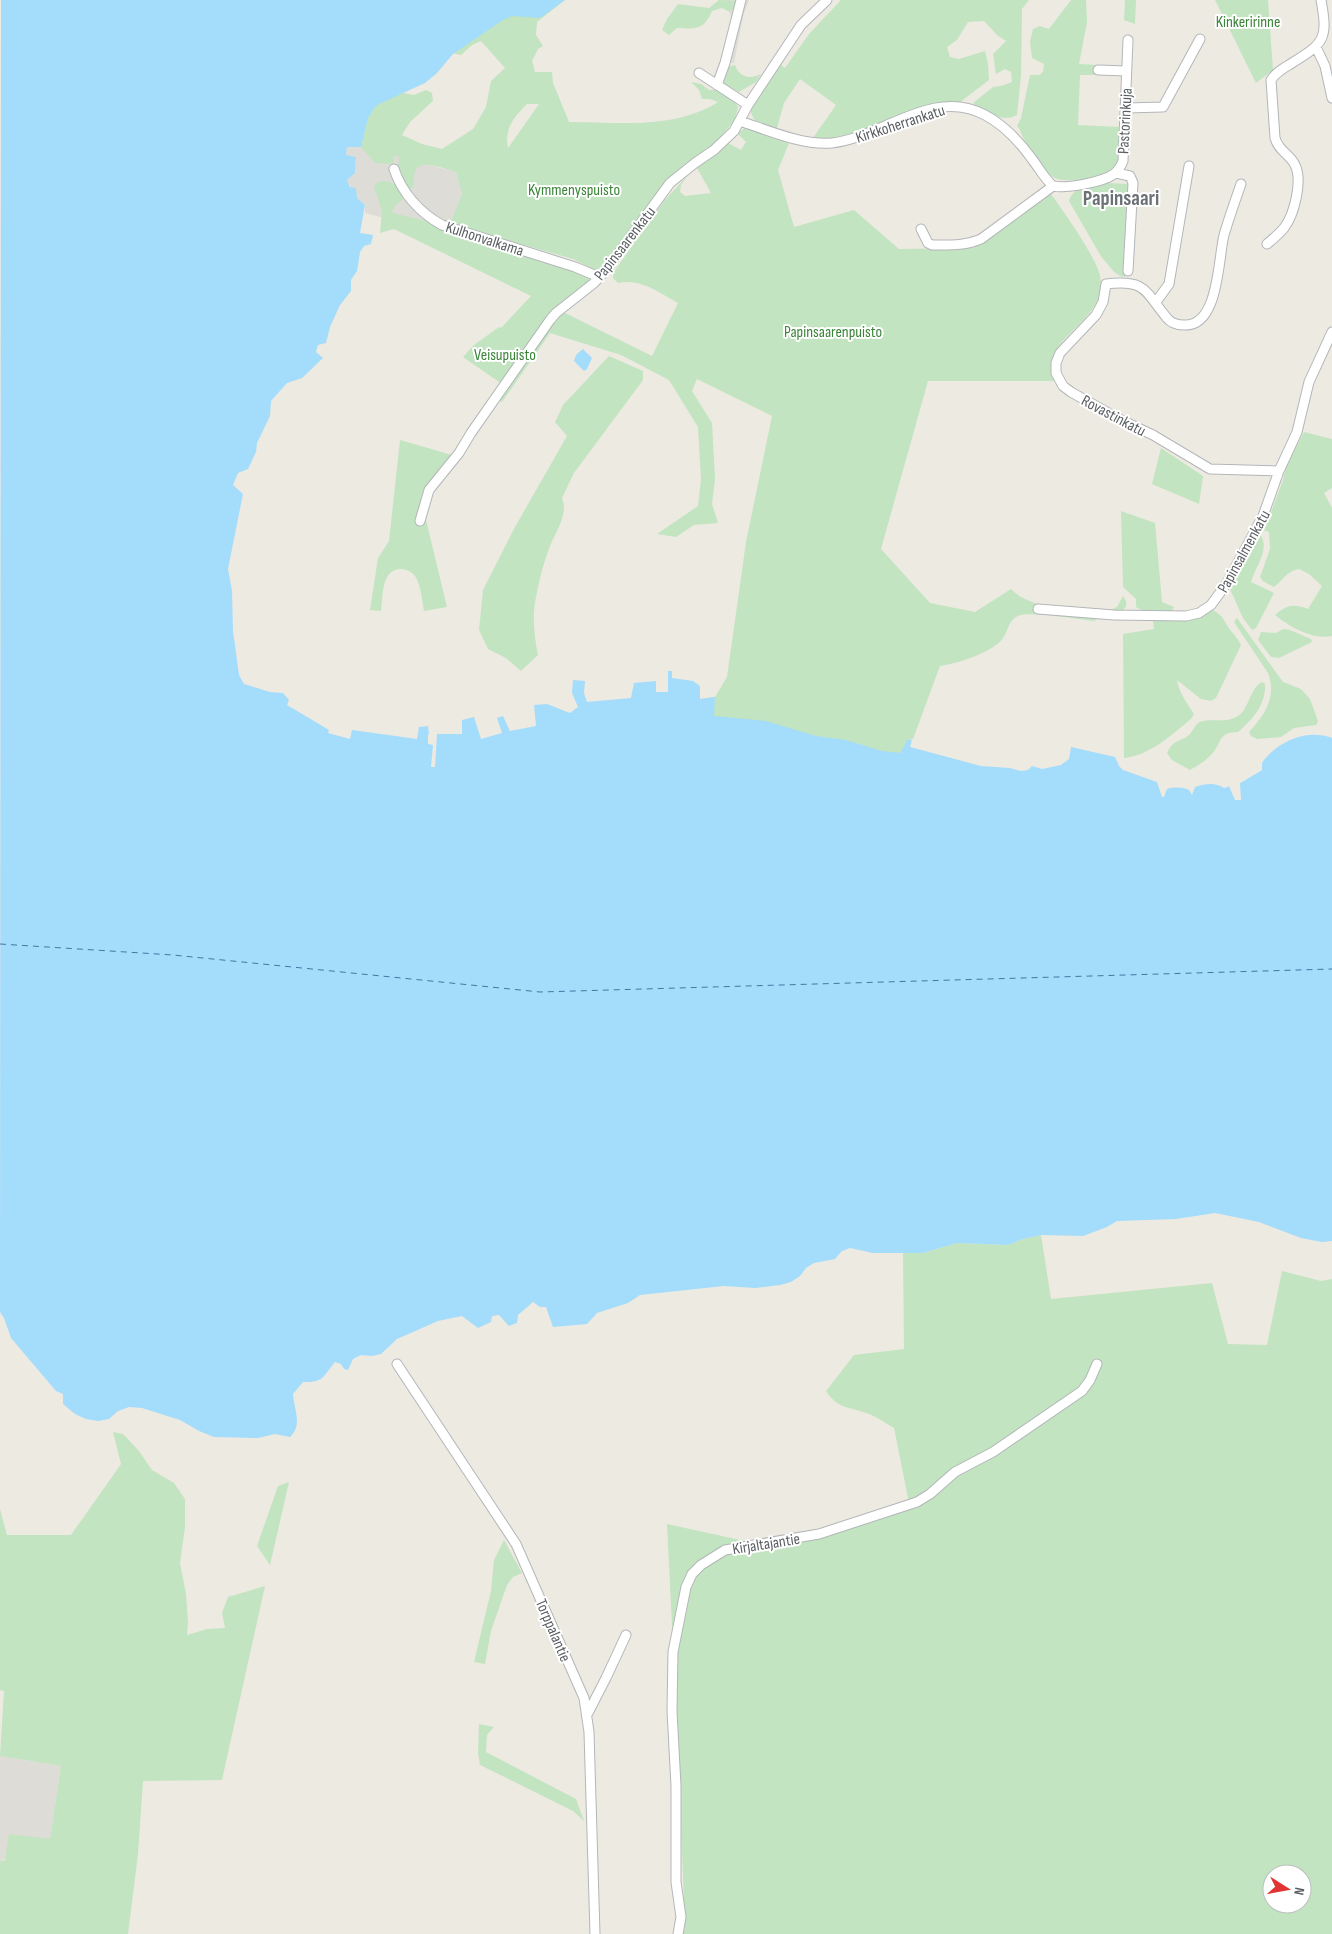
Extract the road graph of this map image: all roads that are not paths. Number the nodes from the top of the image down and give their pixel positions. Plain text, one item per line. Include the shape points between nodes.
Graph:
1 (741, 0) edge
2 (827, 0) edge
3 (1321, 0) edge
4 (1200, 39) dead end
5 (1128, 40) dead end
6 (1316, 47) junction
7 (1098, 70) dead end
8 (1126, 71) junction
9 (699, 73) dead end
10 (717, 84) junction
11 (1332, 98) edge
12 (748, 105) junction
13 (1126, 108) junction
14 (740, 121) junction
15 (1189, 166) dead end
16 (394, 169) dead end
17 (1116, 173) junction
18 (1241, 184) dead end
19 (1057, 187) junction
20 (921, 230) dead end
21 (1267, 244) dead end
22 (1128, 272) dead end
23 (599, 277) junction
24 (1156, 302) junction
25 (1332, 332) edge
26 (1280, 471) junction
27 (420, 521) dead end
28 (1038, 609) dead end
29 (397, 1364) dead end
30 (1097, 1364) dead end
31 (626, 1635) dead end
32 (588, 1713) junction
33 (595, 1934) edge
34 (678, 1934) edge

1 - 10 street
2 - 12 street, Papinsaarenkatu via 801,25
3 - 6 street via 1325,27 1322,40
4 - 13 street via 1164,107
5 - 8 street, Pastorinkuja
6 - 11 street via 1325,66
6 - 21 street via 1279,70 1271,80 1275,138 1278,147 1294,163 1298,189 1290,220
7 - 8 street
8 - 13 street, Pastorinkuja
9 - 10 street
10 - 12 street
12 - 14 street, Papinsaarenkatu
13 - 17 street, Pastorinkuja via 1123,161
14 - 19 street, Kirkkoherrankatu via 808,142 832,143 942,106 962,107 984,115 1009,132
14 - 23 street, Papinsaarenkatu via 714,150 670,183
15 - 24 street via 1168,284
16 - 23 street, Kulhonvalkama via 418,209 442,225 575,266
17 - 19 street, Pastorinkuja via 1103,179
17 - 22 street via 1130,176 1133,183
18 - 24 street via 1224,237 1209,310 1199,322 1179,325 1168,319
19 - 20 street via 972,243 932,245
23 - 27 street, Papinsaarenkatu via 550,320 459,453 426,493
24 - 26 street, Rovastinkatu via 1138,286 1120,282 1106,284 1106,294 1096,314 1060,353 1056,373 1063,386 1210,468
25 - 26 street, Papinsalmenkatu via 1309,382 1297,432
26 - 28 street, Papinsalmenkatu via 1246,548 1216,599 1205,610 1186,616
29 - 32 street, Torppalantie via 516,1544
30 - 34 street, Kirjaltajantie via 1082,1391 1001,1447 955,1472 917,1502 818,1534 725,1550 692,1574 686,1587 673,1652 676,1882 681,1917
31 - 32 street
32 - 33 street, Torppalantie

